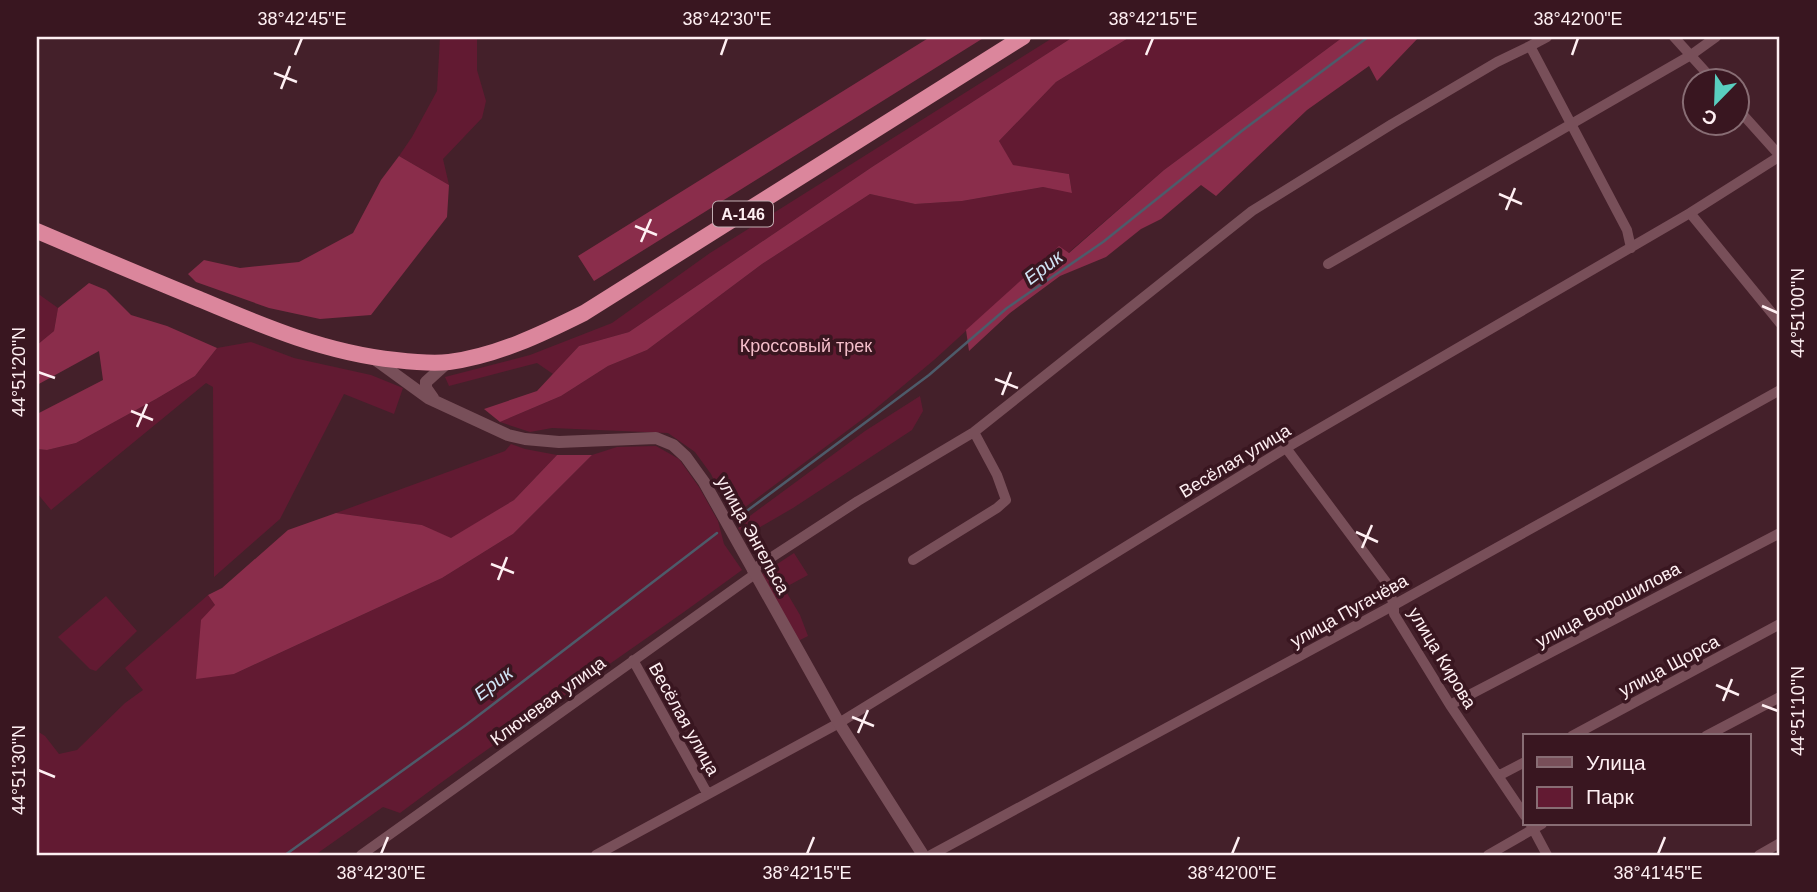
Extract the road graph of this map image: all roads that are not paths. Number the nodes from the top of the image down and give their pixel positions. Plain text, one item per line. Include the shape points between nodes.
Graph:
1 (1023, 37) edge
2 (1546, 37) edge
3 (1674, 37) edge
4 (1716, 37) edge
5 (1530, 46) junction
6 (1691, 55) junction
7 (1701, 66) edge
8 (1750, 122) edge
9 (1571, 123) junction
10 (1780, 156) edge
11 (1690, 214) junction
12 (37, 231) edge
13 (1631, 248) junction
14 (1328, 264) dead end
15 (1780, 323) edge
16 (373, 358) junction
17 (448, 362) junction
18 (1780, 390) edge
19 (438, 404) junction
20 (974, 432) junction
21 (1286, 448) junction
22 (1780, 533) edge
23 (913, 560) dead end
24 (753, 572) junction
25 (1394, 605) junction
26 (1780, 624) edge
27 (633, 660) junction
28 (1780, 697) edge
29 (1450, 705) junction
30 (839, 723) junction
31 (1576, 734) edge
32 (1710, 734) edge
33 (1523, 763) edge
34 (1498, 776) junction
35 (707, 793) junction
36 (1523, 813) edge
37 (1533, 826) edge
38 (1535, 826) edge
39 (1780, 843) edge
40 (361, 855) edge
41 (596, 855) edge
42 (923, 855) edge
43 (931, 855) edge
44 (1489, 855) edge
45 (1547, 855) edge
46 (1759, 855) edge

1 - 17 highway, А-146 via 584,313 514,344
2 - 5 street, Ключевая улица
3 - 6 street
4 - 6 street
5 - 9 street
5 - 20 street, Ключевая улица via 1252,211
6 - 7 street
6 - 9 street
8 - 10 street
9 - 13 street via 1627,230
9 - 14 street
10 - 11 street, Весёлая улица
11 - 13 street, Весёлая улица
11 - 15 street
12 - 16 highway, А-146 via 278,332
13 - 21 street, Весёлая улица
16 - 17 highway, А-146
16 - 19 street, улица Энгельса
17 - 19 street via 426,382
18 - 25 street, улица Пугачёва
19 - 24 street, улица Энгельса via 525,439 656,438 673,445 704,482
20 - 23 street via 1006,500
20 - 24 street, Ключевая улица via 858,501
21 - 25 street, улица Кирова via 1386,582
21 - 30 street, Весёлая улица
22 - 29 street, улица Ворошилова
24 - 27 street, Ключевая улица
24 - 30 street, улица Энгельса
25 - 29 street, улица Кирова via 1394,614
25 - 43 street, улица Пугачёва
26 - 31 street, улица Щорса
27 - 35 street, Весёлая улица
27 - 40 street, Ключевая улица
28 - 32 street
29 - 34 street, улица Кирова
30 - 35 street, Весёлая улица
30 - 42 street, улица Энгельса
33 - 34 street
34 - 36 street, улица Кирова
35 - 41 street, Весёлая улица
37 - 44 street
38 - 45 street
39 - 46 street

